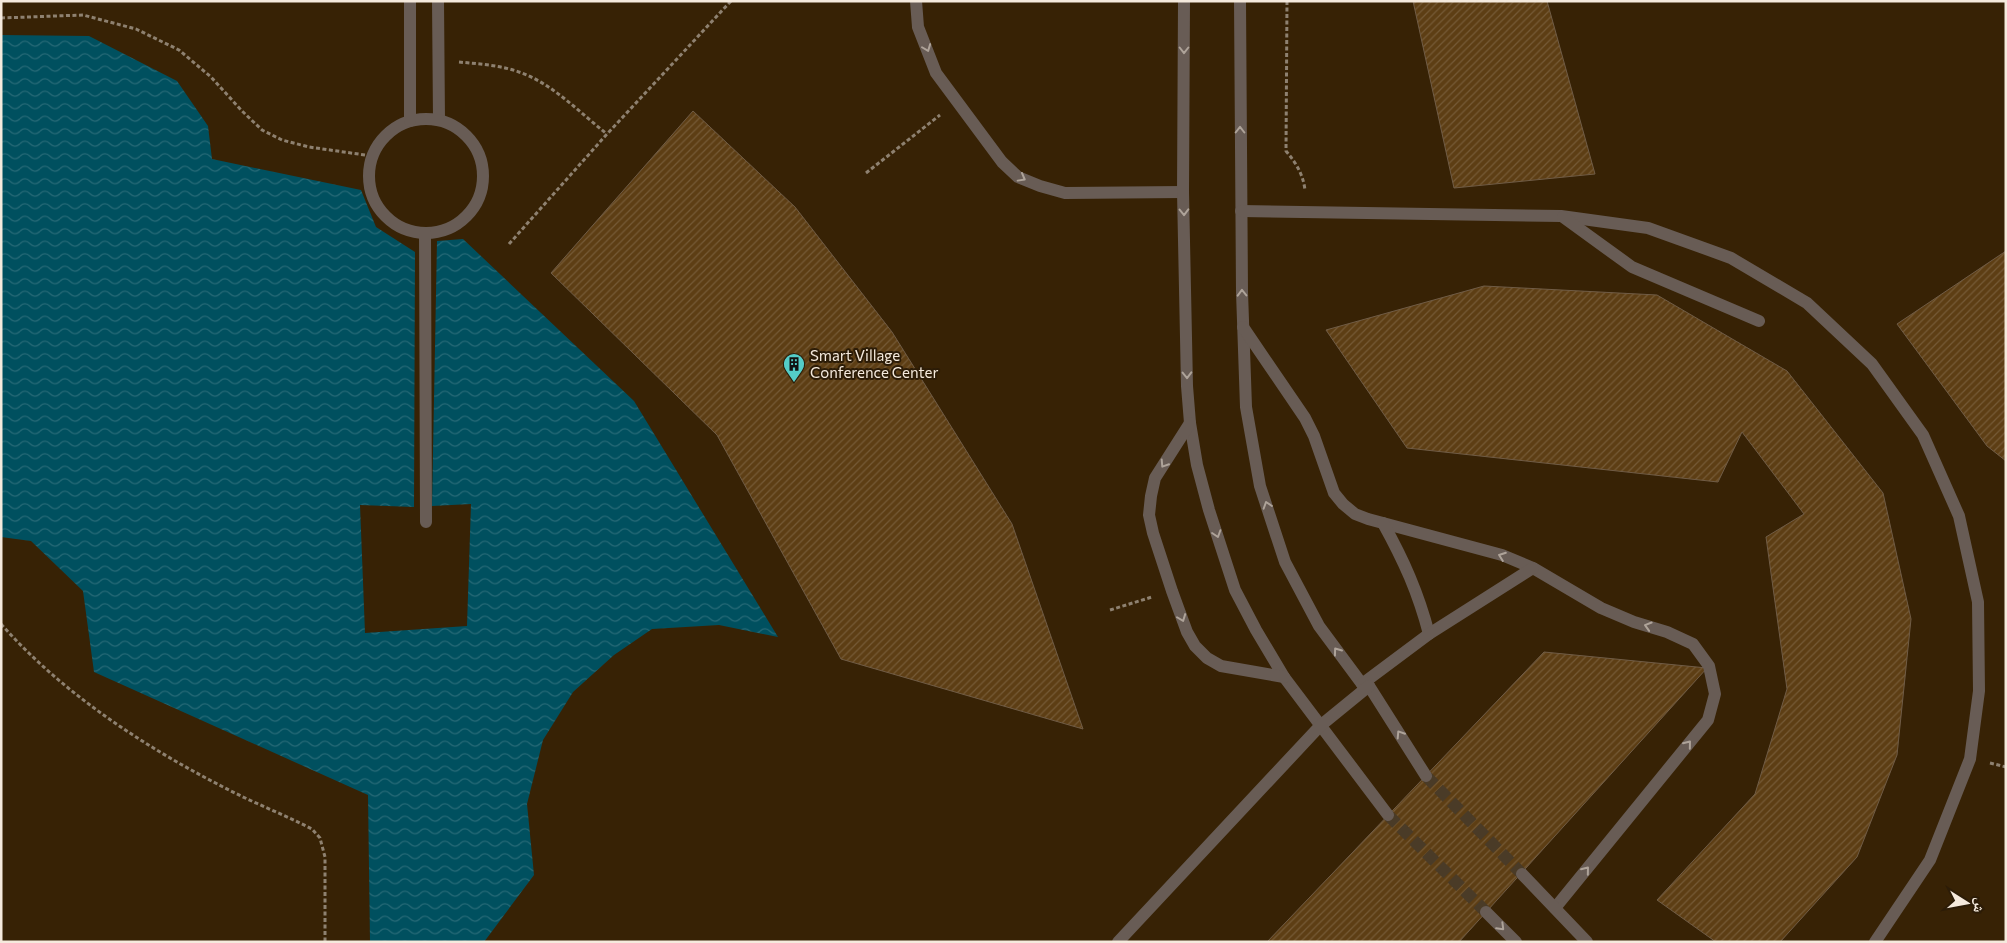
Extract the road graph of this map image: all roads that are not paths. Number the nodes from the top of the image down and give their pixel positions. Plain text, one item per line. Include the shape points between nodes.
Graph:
1 (410, 1) edge
2 (438, 1) edge
3 (916, 1) edge
4 (1184, 1) edge
5 (1240, 1) edge
6 (439, 120) junction
7 (410, 121) junction
8 (1183, 192) junction
9 (1241, 211) junction
10 (1561, 216) junction
11 (425, 232) junction
12 (1759, 321) dead end
13 (1243, 328) junction
14 (1190, 423) junction
15 (426, 522) dead end
16 (1383, 523) junction
17 (1533, 568) junction
18 (1429, 634) junction
19 (1284, 677) junction
20 (1365, 685) junction
21 (1320, 726) junction
22 (1426, 776) tunnel mouth
23 (1388, 815) tunnel mouth
24 (1522, 874) tunnel mouth
25 (1555, 908) junction
26 (1486, 912) tunnel mouth
27 (1118, 942) edge
28 (1516, 942) edge
29 (1587, 942) edge
30 (1875, 942) edge

1 - 7 street
2 - 6 street
3 -> 8 street via 918,27 936,73 1002,162 1018,177 1065,193
4 -> 8 street
9 -> 5 street
6 - 7 street
6 - 11 street via 465,134 474,146 483,175 481,190 466,216 440,231
7 - 11 street via 398,126 378,144 369,170 370,183 379,208 388,218 412,231
8 -> 14 street
9 - 10 street
13 -> 9 street
10 - 12 street via 1632,267
10 - 30 street via 1648,228 1732,258 1807,303 1872,364 1923,435 1959,516 1978,602 1979,691 1970,759 1930,860
11 - 15 street
13 - 16 street via 1305,418 1334,493 1355,514
20 -> 13 street via 1319,626 1285,562 1260,486 1246,407
14 -> 19 street via 1209,510 1235,590
14 -> 19 street via 1155,478 1150,496 1152,533 1172,592 1187,632 1207,658 1221,666
17 -> 16 street via 1502,555
16 - 18 street via 1403,558
17 - 18 street
25 -> 17 street via 1708,720 1715,694 1709,666 1693,644 1602,608
18 - 20 street
19 - 21 street
20 - 21 street
22 -> 20 street
21 - 23 street
21 - 27 street
24 - 25 street
25 - 29 street
26 -> 28 street

